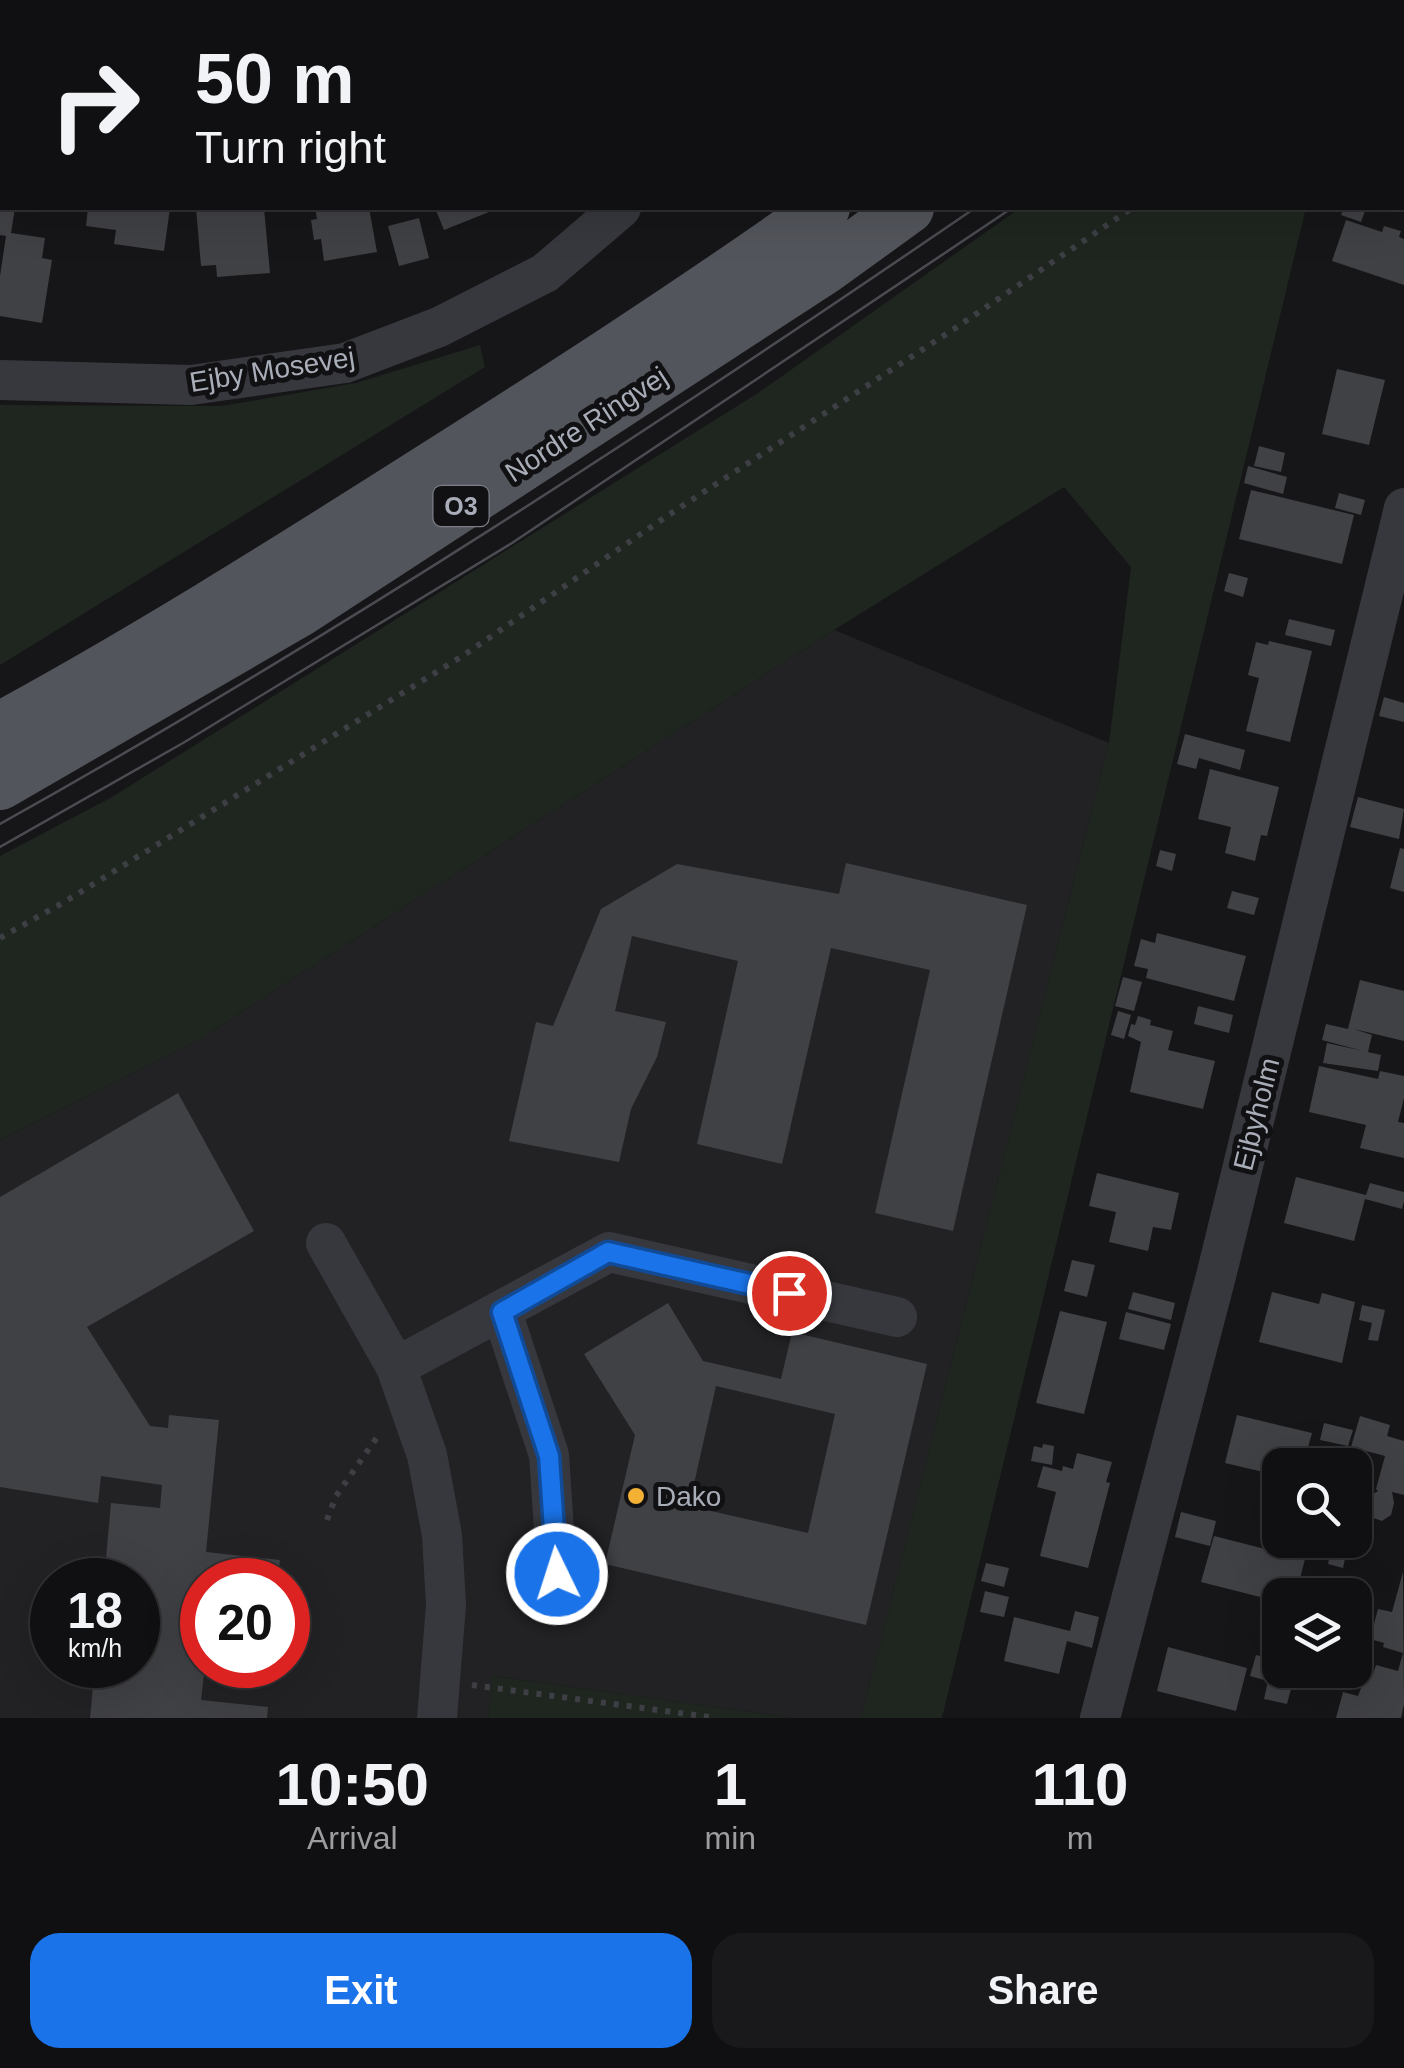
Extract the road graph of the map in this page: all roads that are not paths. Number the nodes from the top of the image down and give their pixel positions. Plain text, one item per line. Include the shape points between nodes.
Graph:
1 (619, 210) edge
2 (905, 210) edge
3 (815, 211) edge
4 (0, 380) edge
5 (1404, 508) edge
6 (0, 728) edge
7 (0, 784) edge
8 (326, 1243) dead end
9 (502, 1312) junction
10 (897, 1317) dead end
11 (396, 1368) junction
12 (557, 1574) dead end
13 (439, 1700) edge
14 (1100, 1718) edge

1 - 4 street, Ejby Mosevej via 545,273 439,326 344,363 191,385
2 - 7 main road, Nordre Ringvej / O3 via 299,611
3 - 6 main road, Nordre Ringvej / O3 via 542,398 268,572
5 - 14 street, Ejbyholm
8 - 11 street
9 - 10 street via 608,1252
9 - 11 street
9 - 12 street via 549,1456
11 - 13 street via 427,1455 442,1536 446,1606

